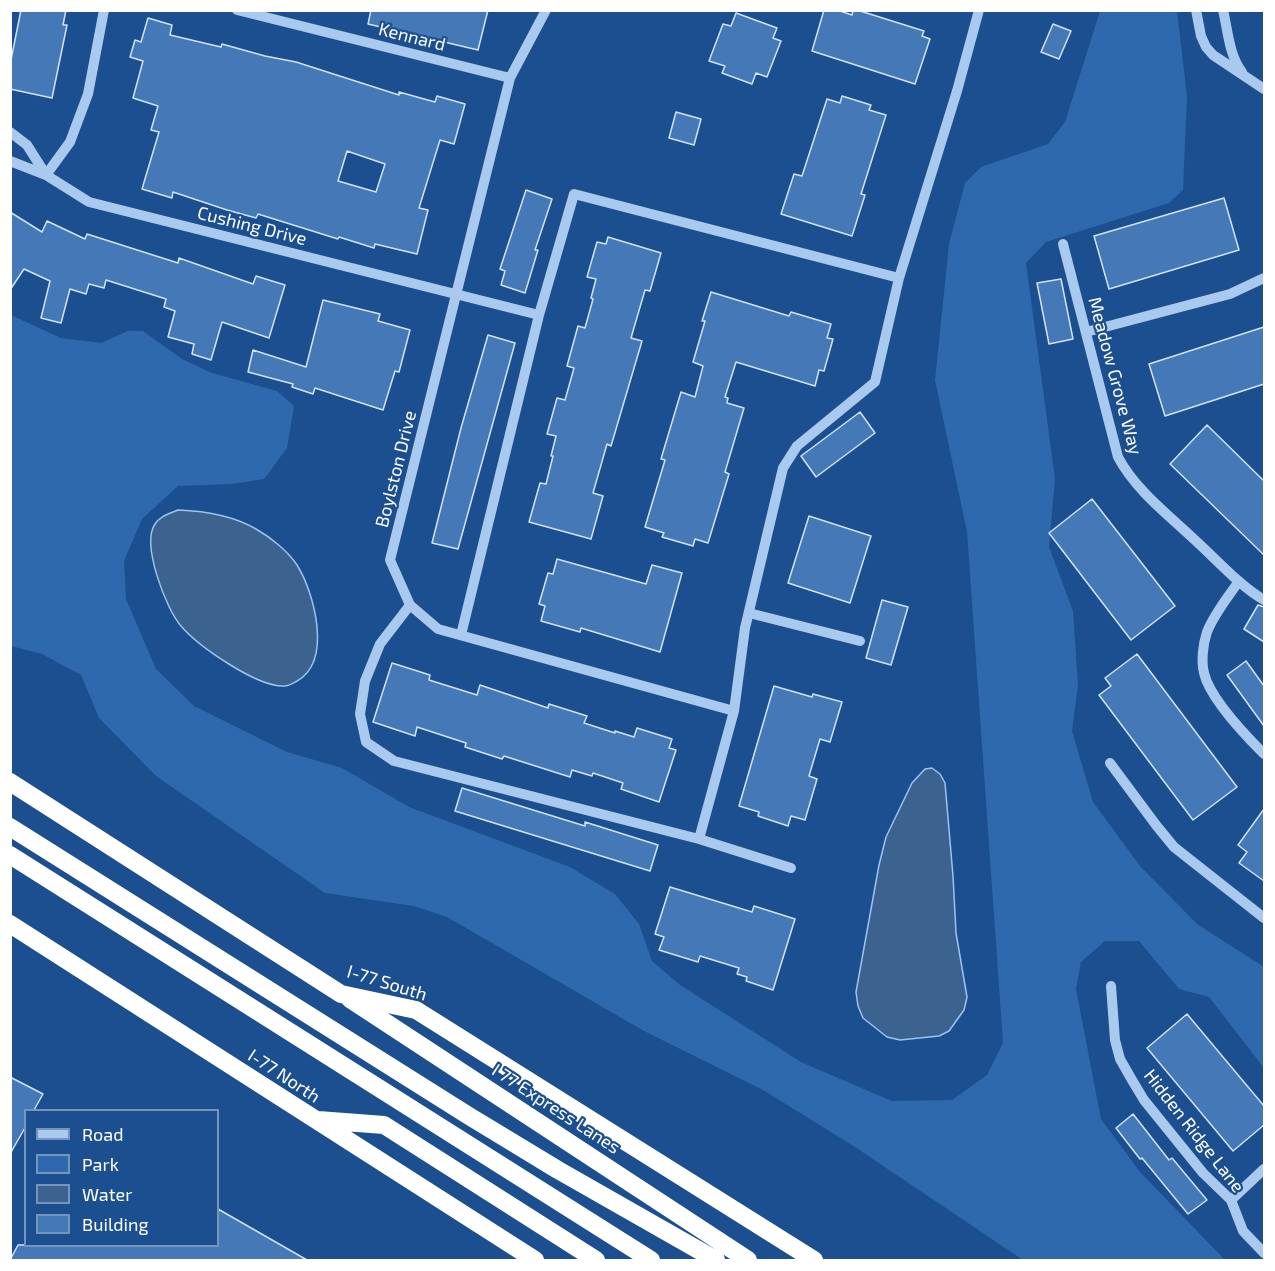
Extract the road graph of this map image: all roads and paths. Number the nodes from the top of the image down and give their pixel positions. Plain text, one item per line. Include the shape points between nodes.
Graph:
1 (104, 10) edge
2 (237, 10) edge
3 (546, 10) edge
4 (979, 10) edge
5 (1196, 10) edge
6 (1224, 10) edge
7 (1242, 72) junction
8 (510, 78) junction
9 (1264, 89) edge
10 (10, 132) edge
11 (10, 162) edge
12 (46, 175) junction
13 (1063, 244) dead end
14 (899, 278) junction
15 (1264, 278) edge
16 (457, 294) junction
17 (539, 315) junction
18 (1086, 332) junction
19 (1239, 581) junction
20 (1264, 600) edge
21 (410, 605) junction
22 (749, 613) junction
23 (461, 635) junction
24 (860, 642) dead end
25 (734, 711) junction
26 (1263, 749) edge
27 (1110, 763) dead end
28 (10, 782) edge
29 (10, 827) edge
30 (699, 839) junction
31 (10, 855) edge
32 (791, 868) dead end
33 (1264, 918) edge
34 (10, 924) edge
35 (1111, 986) dead end
36 (341, 994) junction
37 (313, 1120) junction
38 (1264, 1169) edge
39 (1231, 1200) junction
40 (1264, 1253) edge
41 (535, 1260) edge
42 (596, 1260) edge
43 (651, 1260) edge
44 (716, 1260) edge
45 (748, 1260) edge
46 (814, 1260) edge

1 - 12 street via 88,94 70,142
2 - 8 street, Kennard
3 - 8 street, Boylston Drive
4 - 14 street
5 - 7 street via 1206,47
6 - 7 street via 1232,52
7 - 9 street
8 - 16 street, Boylston Drive
10 - 12 street, Cushing Drive via 27,145
11 - 12 street, Cushing Drive
12 - 16 street, Cushing Drive via 89,202
13 - 18 street, Meadow Grove Way
14 - 17 street via 574,194
14 - 22 street via 875,382 797,446 783,468
15 - 18 street via 1230,294
16 - 17 street, Cushing Drive
16 - 21 street, Boylston Drive via 390,560
17 - 23 street
18 - 19 street, Meadow Grove Way via 1124,469
19 - 20 street, Meadow Grove Way
19 - 26 street via 1207,632 1202,659 1204,675 1244,734
21 - 23 street, Boylston Drive via 438,628
21 - 30 street via 380,644 364,681 360,714 366,742 394,762
22 - 24 street
22 - 25 street
23 - 25 street, Boylston Drive
25 - 30 street
27 - 33 street via 1174,847
28 - 36 highway, I-77 South
29 - 44 highway via 469,1116
30 - 32 street
31 - 43 highway
34 - 37 highway, I-77 North
35 - 39 street, Hidden Ridge Lane via 1120,1059 1144,1100 1203,1173
36 - 45 highway, I 77 Express Lanes
36 - 46 highway, I-77 South via 416,1010
37 - 41 highway, I-77 North
37 - 42 highway via 384,1125
38 - 39 street
39 - 40 street, Hidden Ridge Lane via 1243,1231

